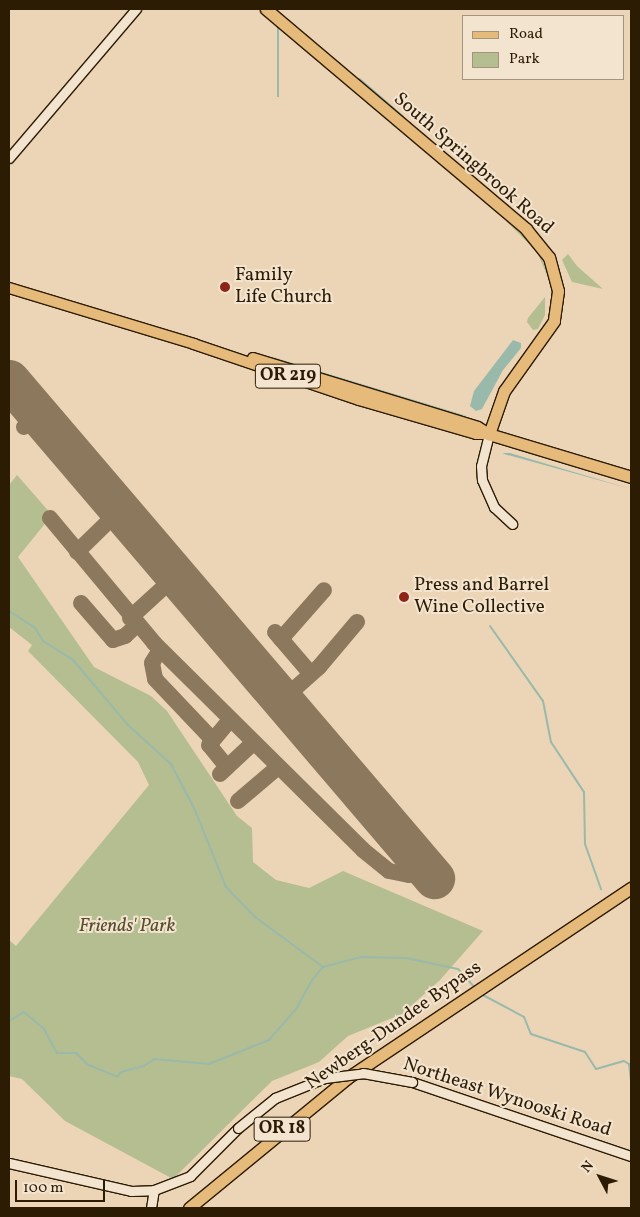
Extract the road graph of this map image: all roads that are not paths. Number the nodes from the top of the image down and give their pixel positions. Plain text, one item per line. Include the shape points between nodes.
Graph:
1 (136, 9) edge
2 (266, 9) edge
3 (9, 158) edge
4 (9, 288) edge
5 (489, 434) junction
6 (631, 477) edge
7 (512, 524) dead end
8 (631, 888) edge
9 (631, 1156) edge
10 (9, 1163) edge
11 (154, 1190) junction
12 (151, 1208) edge
13 (189, 1208) edge

1 - 3 main road
2 - 5 highway, South Springbrook Road via 526,230 549,257 558,291 554,321 506,386
4 - 5 main road, OR 219 via 194,344 359,400 476,434
5 - 6 highway, OR 219
5 - 7 main road via 481,466 482,480 494,507
8 - 13 highway, Newberg-Dundee Bypass / OR 18 via 380,1055 278,1132
9 - 11 main road, Northeast Wynooski Road, bridge via 412,1082 363,1073 325,1078 275,1098 238,1128 190,1176
10 - 11 main road, Northeast Wynooski Road via 131,1191
11 - 12 main road

